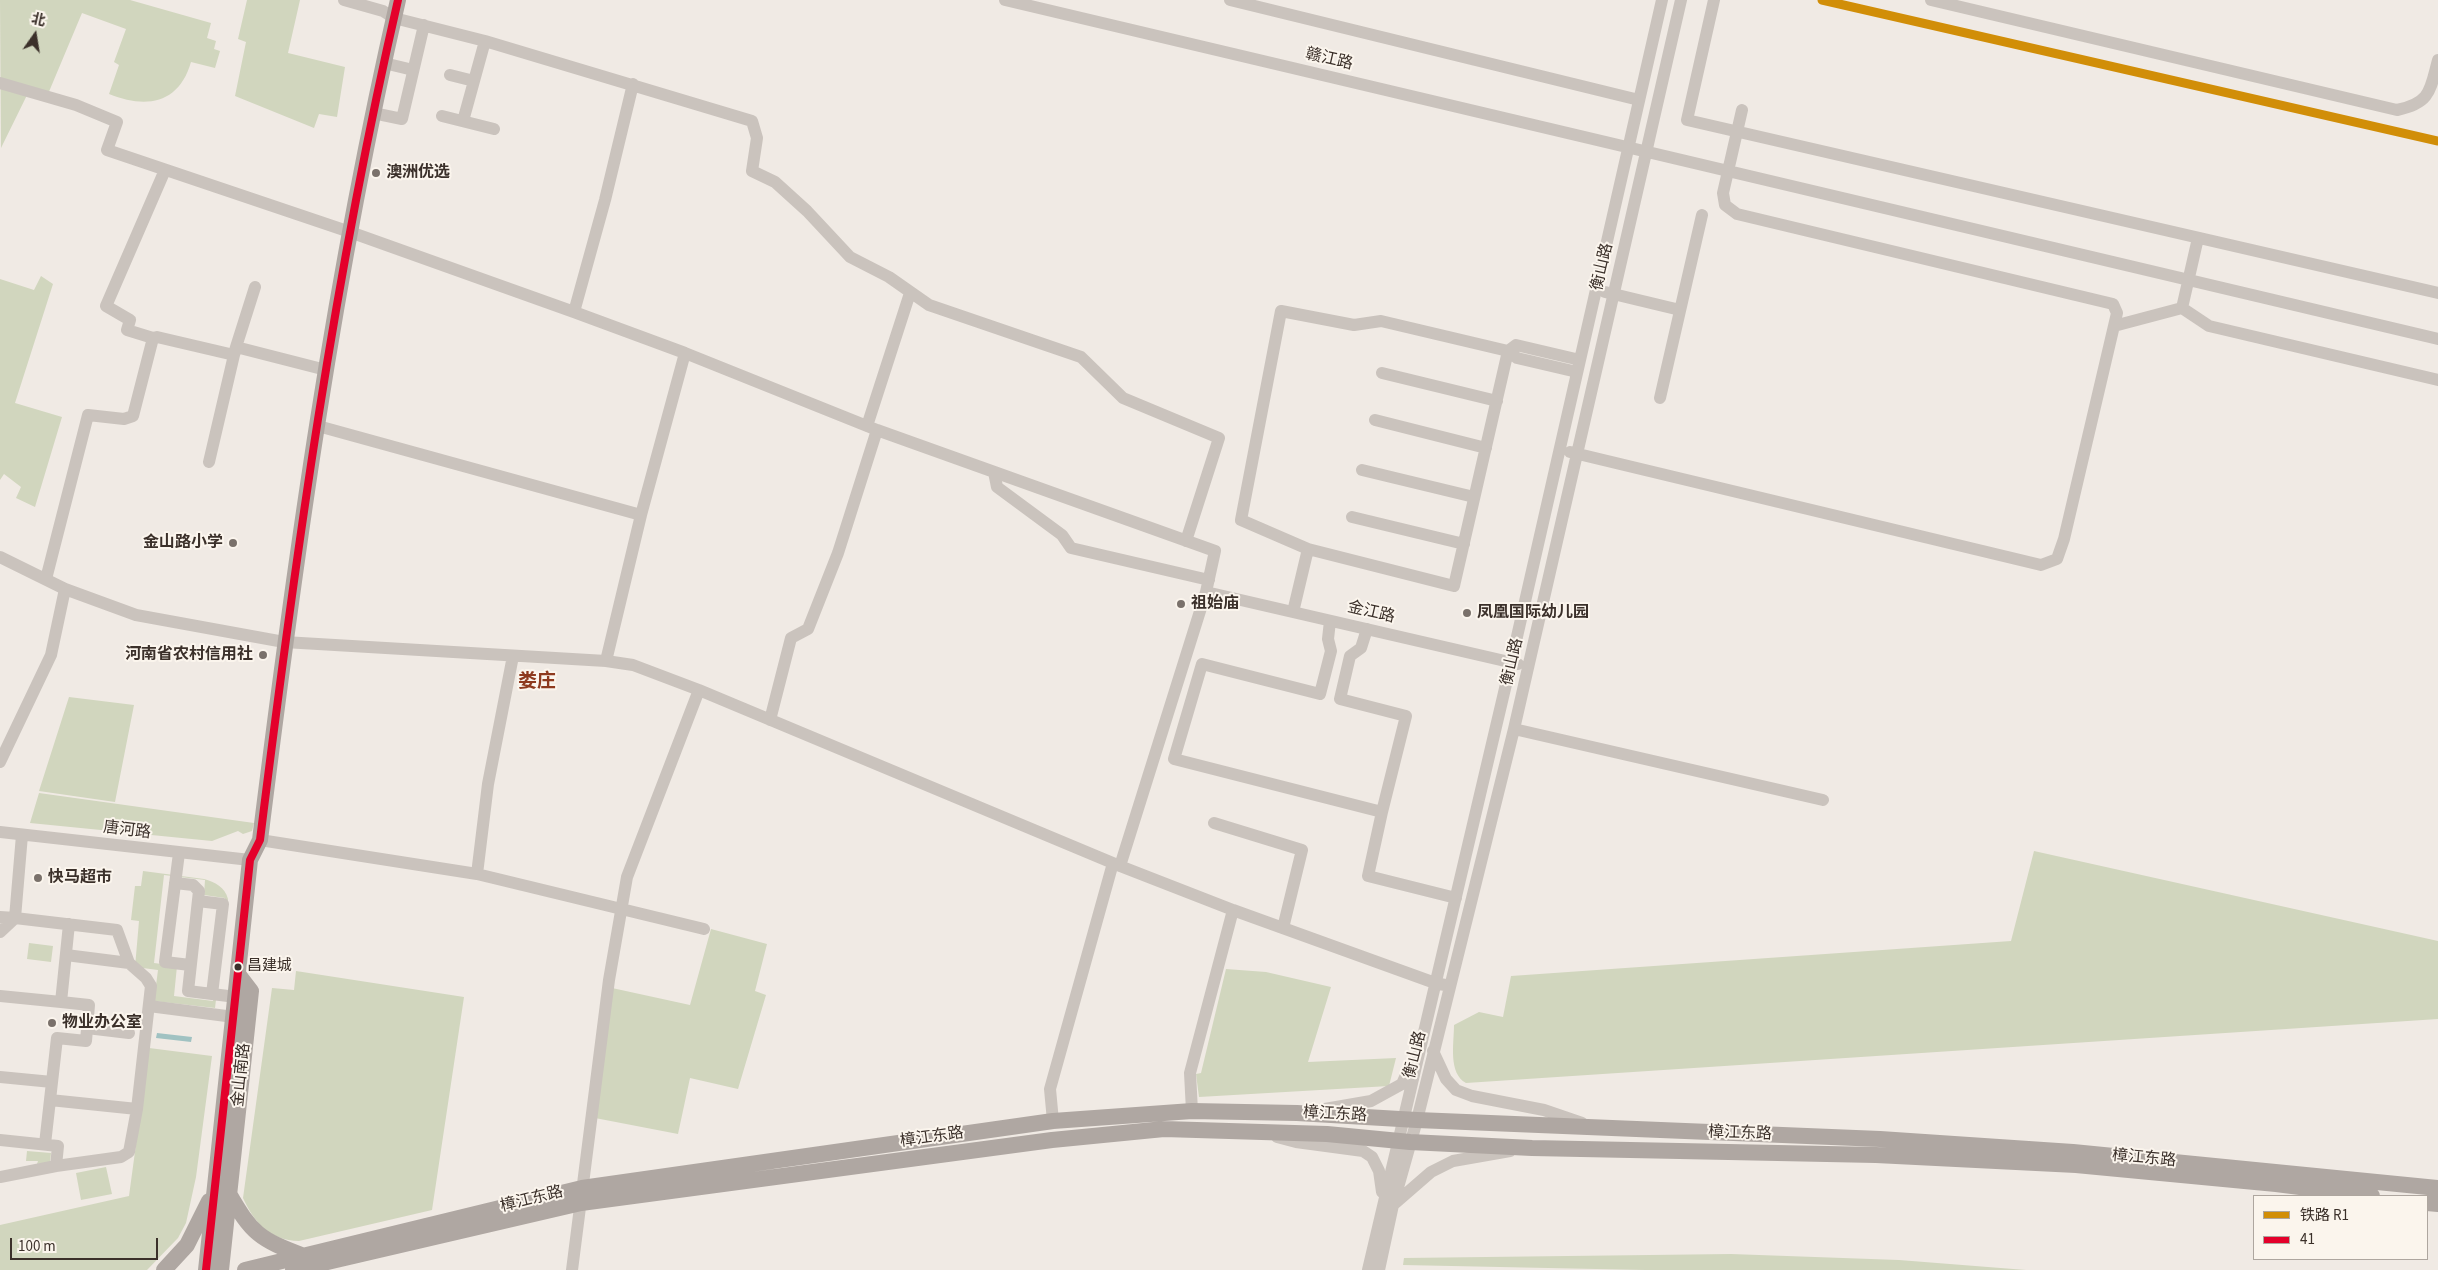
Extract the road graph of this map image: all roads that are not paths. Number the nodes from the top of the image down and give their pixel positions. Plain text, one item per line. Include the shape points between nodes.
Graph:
1 (344, 0) edge
2 (398, 0) edge
3 (1005, 0) edge
4 (1230, 0) edge
5 (1662, 0) edge
6 (1681, 0) edge
7 (1714, 0) edge
8 (1931, 0) edge
9 (394, 18) junction
10 (424, 25) junction
11 (484, 41) junction
12 (2438, 60) edge
13 (384, 63) junction
14 (413, 70) junction
15 (450, 75) dead end
16 (474, 81) junction
17 (0, 83) edge
18 (632, 84) junction
19 (1639, 100) junction
20 (1742, 110) dead end
21 (373, 113) junction
22 (442, 116) dead end
23 (463, 121) junction
24 (494, 129) dead end
25 (1738, 131) junction
26 (1627, 147) junction
27 (1646, 152) junction
28 (165, 170) junction
29 (1728, 172) junction
30 (1702, 215) dead end
31 (350, 232) junction
32 (2198, 238) junction
33 (2189, 281) junction
34 (255, 287) dead end
35 (1595, 290) junction
36 (910, 293) junction
37 (2438, 293) edge
38 (1614, 294) junction
39 (2182, 308) junction
40 (1680, 310) junction
41 (574, 312) junction
42 (2114, 326) junction
43 (153, 338) junction
44 (2438, 339) edge
45 (235, 351) junction
46 (1508, 351) junction
47 (685, 353) junction
48 (1578, 366) junction
49 (326, 370) junction
50 (1382, 373) dead end
51 (2438, 380) edge
52 (1660, 398) dead end
53 (1497, 401) junction
54 (1375, 420) dead end
55 (318, 426) junction
56 (872, 428) junction
57 (1486, 448) junction
58 (1559, 449) junction
59 (1577, 454) junction
60 (209, 462) dead end
61 (1362, 470) dead end
62 (994, 472) junction
63 (1474, 497) junction
64 (641, 515) junction
65 (1352, 517) dead end
66 (1186, 541) junction
67 (1464, 544) junction
68 (1308, 549) junction
69 (0, 557) edge
70 (46, 579) junction
71 (1207, 586) junction
72 (65, 589) junction
73 (1293, 612) junction
74 (1330, 621) junction
75 (1367, 629) junction
76 (284, 642) junction
77 (513, 656) junction
78 (606, 660) junction
79 (1510, 663) junction
80 (1528, 667) junction
81 (699, 690) junction
82 (1320, 694) junction
83 (1340, 699) junction
84 (770, 720) junction
85 (1514, 729) junction
86 (0, 762) edge
87 (1823, 800) dead end
88 (1382, 812) junction
89 (1214, 823) dead end
90 (0, 832) edge
91 (18, 835) junction
92 (260, 840) junction
93 (179, 853) junction
94 (250, 860) junction
95 (1117, 865) junction
96 (10, 874) dead end
97 (477, 874) junction
98 (175, 883) junction
99 (1456, 898) junction
100 (198, 901) junction
101 (620, 908) junction
102 (1233, 910) junction
103 (0, 917) edge
104 (15, 918) junction
105 (69, 924) junction
106 (1283, 928) junction
107 (704, 929) dead end
108 (0, 932) edge
109 (66, 956) junction
110 (129, 963) junction
111 (190, 965) junction
112 (238, 974) junction
113 (1435, 983) junction
114 (1450, 986) junction
115 (212, 994) junction
116 (0, 996) edge
117 (236, 997) junction
118 (61, 1002) junction
119 (149, 1006) junction
120 (234, 1017) junction
121 (87, 1028) junction
122 (128, 1032) dead end
123 (1420, 1046) junction
124 (1434, 1051) junction
125 (0, 1077) edge
126 (52, 1082) junction
127 (50, 1100) junction
128 (137, 1109) junction
129 (1192, 1111) junction
130 (1297, 1113) junction
131 (1410, 1120) junction
132 (1053, 1121) junction
133 (1594, 1128) junction
134 (1258, 1131) junction
135 (0, 1140) edge
136 (1404, 1142) junction
137 (45, 1144) junction
138 (1532, 1148) junction
139 (56, 1166) junction
140 (0, 1177) edge
141 (2438, 1188) edge
142 (221, 1191) junction
143 (2364, 1195) edge
144 (581, 1196) junction
145 (1388, 1202) junction
146 (304, 1256) junction
147 (164, 1270) edge
148 (206, 1270) edge
149 (221, 1270) edge
150 (245, 1270) edge
151 (293, 1270) edge
152 (572, 1270) edge
153 (1368, 1270) edge
154 (1379, 1270) edge

1 - 9 street via 383,11
2 - 9 main road, 金山南路
3 - 26 street, 赣江路
4 - 19 street
5 - 19 street, 衡山路
6 - 27 street, 衡山路
7 - 25 street via 1688,120
8 - 12 street via 2397,110 2416,107 2430,92
9 - 10 street
9 - 13 main road, 金山南路
10 - 11 street
10 - 14 street
11 - 16 street
11 - 18 street
13 - 14 street
13 - 21 main road, 金山南路
14 - 21 street via 402,119
15 - 16 street
16 - 23 street
17 - 28 street via 76,104 118,122 107,150
18 - 36 street via 752,121 757,138 752,171 775,182 850,257 889,277
18 - 41 street
19 - 26 street, 衡山路
20 - 25 street
21 - 31 main road, 金山南路
22 - 23 street
23 - 24 street
25 - 29 street
25 - 32 street
26 - 27 street, 赣江路
26 - 35 street, 衡山路
27 - 29 street, 赣江路
27 - 38 street, 衡山路
28 - 31 street
28 - 43 street via 106,306 130,320 127,330
29 - 33 street, 赣江路
29 - 42 street via 1723,193 1725,205 1737,214 2113,304 2117,313
30 - 40 street
31 - 41 street
31 - 49 main road, 金山南路
32 - 33 street
32 - 37 street
33 - 39 street
33 - 44 street, 赣江路
34 - 45 street
35 - 38 street
35 - 48 street, 衡山路
36 - 56 street
36 - 66 street via 928,305 1080,357 1123,398 1219,438
38 - 40 street
38 - 59 street, 衡山路
39 - 42 street
39 - 51 street via 2209,326
40 - 52 street
41 - 47 street
42 - 59 street via 2064,539 2057,560 2041,565
43 - 45 street
43 - 70 street via 133,416 124,419 88,416
45 - 49 street
45 - 60 street
46 - 48 street via 1517,358
46 - 53 street
46 - 68 street via 1381,321 1354,325 1281,310 1241,520
47 - 56 street
47 - 64 street
48 - 58 street, 衡山路
49 - 55 main road, 金山南路
50 - 53 street
53 - 57 street
54 - 57 street
55 - 64 street
55 - 76 main road, 金山南路
56 - 62 street
56 - 84 street via 838,553 808,629 791,638
57 - 63 street
58 - 59 street
58 - 79 street, 衡山路
59 - 80 street, 衡山路
61 - 63 street
62 - 66 street
62 - 71 street, 金江路 via 997,487 1062,535 1071,548
63 - 67 street
64 - 78 street
65 - 67 street
66 - 71 street via 1215,551
67 - 68 street via 1454,586
68 - 73 street
69 - 70 street
70 - 72 street
71 - 73 street, 金江路
71 - 95 street
72 - 76 street via 136,615
72 - 86 street via 51,655
73 - 74 street, 金江路
74 - 75 street, 金江路
74 - 82 street via 1328,639 1331,651
75 - 79 street, 金江路
75 - 83 street via 1361,648 1350,656
76 - 77 street
76 - 92 main road, 金山南路
77 - 78 street
77 - 97 street via 488,784
78 - 81 street via 633,666
79 - 80 street, 金江路
79 - 99 street, 衡山路
80 - 85 street, 衡山路
81 - 84 street
81 - 101 street via 627,877
82 - 83 street
82 - 88 street via 1202,664 1174,759
83 - 88 street via 1406,716
84 - 95 street
85 - 87 street
85 - 114 street, 衡山路
88 - 99 street via 1368,876
89 - 106 street via 1302,850
90 - 91 street, 唐河路
91 - 93 street, 唐河路
91 - 96 street
91 - 104 street
92 - 94 main road, 金山南路
92 - 97 street
93 - 94 street, 唐河路
93 - 98 street
94 - 112 main road, 金山南路
95 - 102 street
95 - 132 street via 1050,1089
97 - 101 street
98 - 100 street via 197,887
98 - 111 street via 165,962
99 - 113 street, 衡山路
100 - 111 street
100 - 115 street via 222,904
101 - 107 street
101 - 144 street
102 - 106 street
102 - 129 street via 1190,1073
103 - 104 street
104 - 105 street
104 - 108 street
105 - 109 street
105 - 110 street via 117,930
106 - 113 street
109 - 110 street
109 - 118 street
110 - 119 street via 151,986
111 - 115 street via 188,991
112 - 117 main road, 金山南路
112 - 142 main road, 金山南路 via 251,990
113 - 114 street
113 - 123 street, 衡山路
114 - 124 street, 衡山路
115 - 117 street
116 - 118 street
117 - 120 main road, 金山南路
118 - 121 street via 89,1005
119 - 120 street
119 - 128 street
120 - 142 main road, 金山南路
121 - 122 street
121 - 126 street via 86,1041 57,1038
123 - 130 street via 1402,1084 1393,1091 1371,1101
123 - 131 street, 衡山路
124 - 131 street, 衡山路
124 - 133 street via 1446,1079 1456,1090 1544,1110
125 - 126 street
126 - 127 street
127 - 128 street
127 - 137 street
128 - 139 street via 129,1152 122,1157
129 - 130 main road, 樟江东路
129 - 132 main road, 樟江东路
130 - 131 main road, 樟江东路
131 - 133 main road, 樟江东路
131 - 136 street, 衡山路
132 - 144 main road, 樟江东路
133 - 141 main road, 樟江东路 via 1880,1139 2073,1152
134 - 136 main road, 樟江东路
134 - 144 main road, 樟江东路 via 1164,1129
134 - 145 street via 1296,1142 1362,1150 1372,1158
135 - 137 street
136 - 138 main road, 樟江东路
136 - 145 street, 衡山路
137 - 139 street via 58,1146
138 - 143 main road, 樟江东路 via 1876,1155 2076,1165
138 - 145 street via 1453,1161
139 - 140 street
142 - 146 main road via 256,1234
142 - 147 main road via 187,1245
142 - 148 main road, 金山南路
142 - 149 main road, 金山南路
144 - 146 main road, 樟江东路
144 - 151 main road, 樟江东路
144 - 152 street
145 - 153 street, 衡山路
145 - 154 street, 衡山路
146 - 150 main road, 樟江东路

